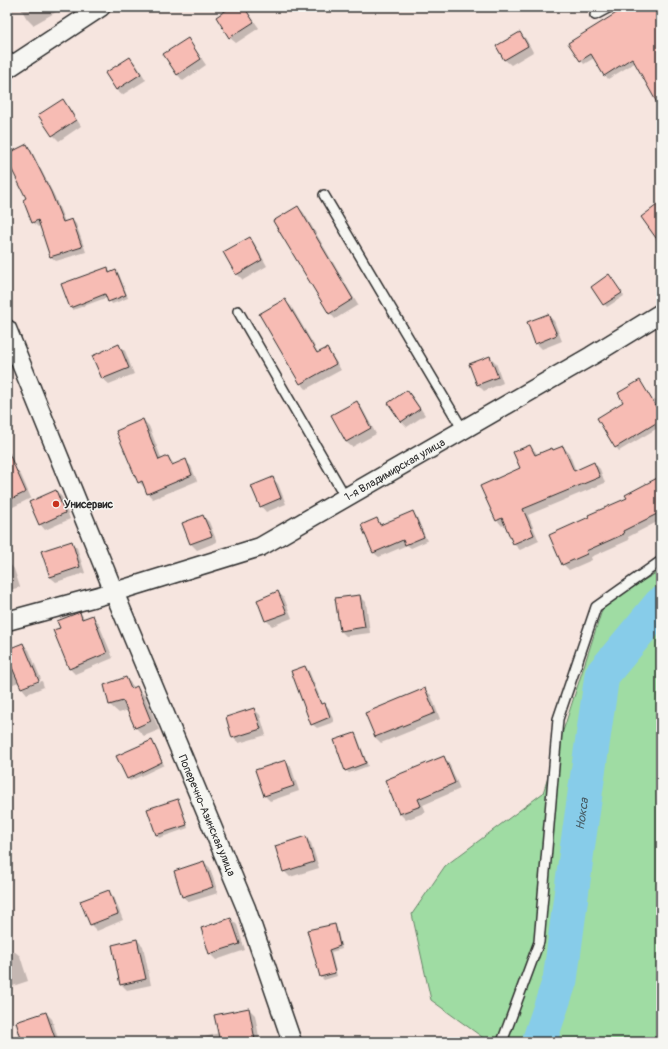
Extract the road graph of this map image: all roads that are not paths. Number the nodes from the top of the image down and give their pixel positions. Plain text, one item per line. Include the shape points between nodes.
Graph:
1 (101, 7) edge
2 (610, 7) edge
3 (594, 15) dead end
4 (7, 69) edge
5 (324, 195) dead end
6 (238, 311) dead end
7 (661, 313) edge
8 (7, 329) edge
9 (463, 430) junction
10 (346, 498) junction
11 (661, 561) edge
12 (114, 592) junction
13 (7, 621) edge
14 (292, 1042) edge
15 (502, 1042) edge

1 - 4 street
2 - 3 lane
5 - 9 lane
6 - 10 lane
7 - 9 street, 1-я Владимирская улица
8 - 12 street, Поперечно-Азинская улица
9 - 10 street, 1-я Владимирская улица
10 - 12 street, 1-я Владимирская улица via 260,547
11 - 15 lane via 596,607 558,719 539,942
12 - 13 street
12 - 14 street, Поперечно-Азинская улица via 246,908

